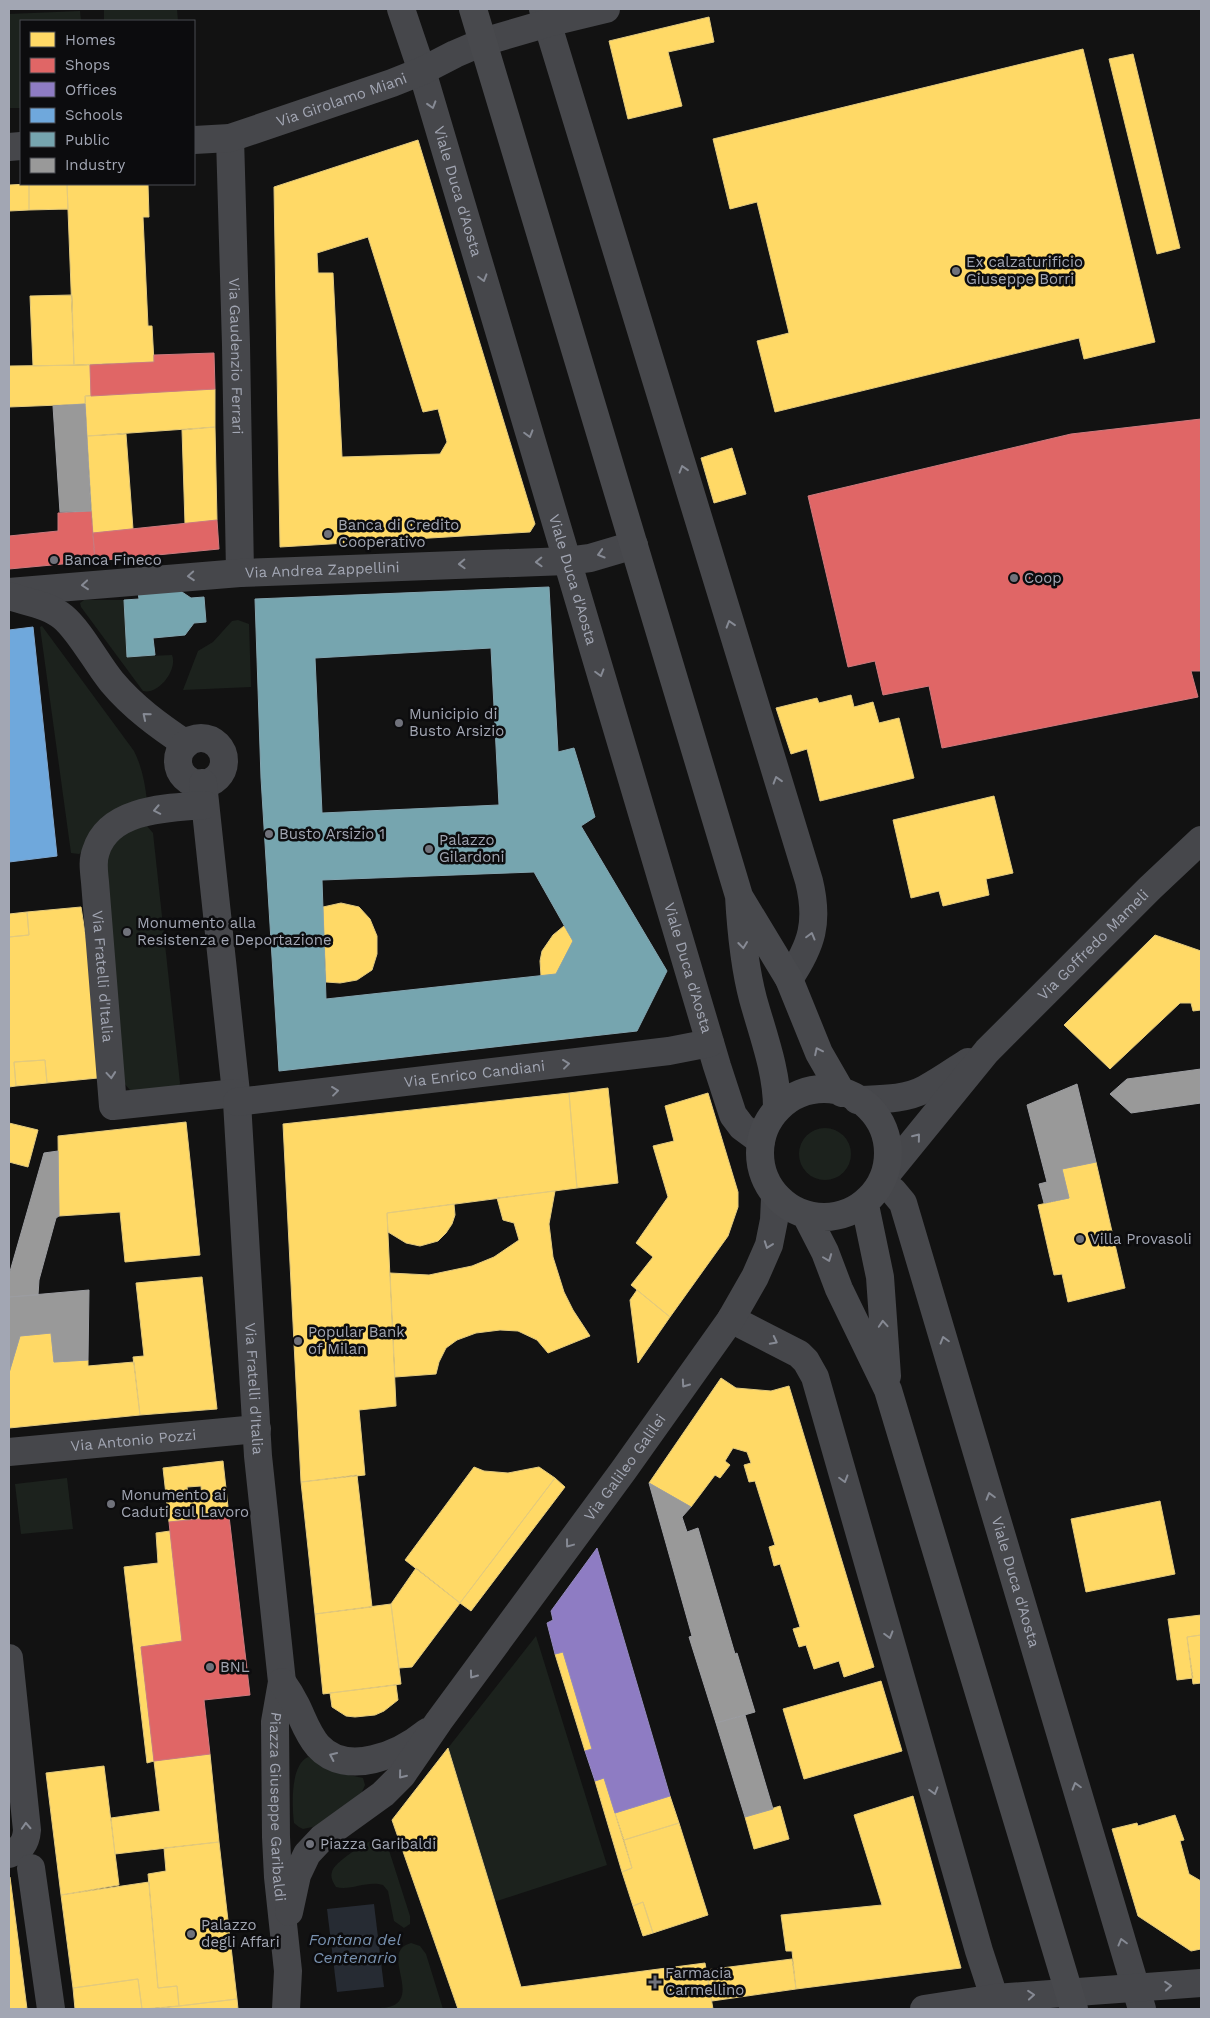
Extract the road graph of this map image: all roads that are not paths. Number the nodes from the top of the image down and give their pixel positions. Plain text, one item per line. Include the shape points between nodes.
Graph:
1 (401, 9) edge
2 (473, 9) edge
3 (606, 9) edge
4 (546, 16) edge
5 (483, 42) junction
6 (422, 71) junction
7 (230, 138) junction
8 (195, 140) edge
9 (634, 545) junction
10 (567, 561) junction
11 (240, 573) junction
12 (9, 592) edge
13 (9, 596) edge
14 (186, 744) junction
15 (204, 794) junction
16 (1201, 840) edge
17 (739, 896) junction
18 (789, 979) junction
19 (710, 1043) junction
20 (986, 1051) junction
21 (850, 1096) junction
22 (237, 1098) junction
23 (777, 1108) junction
24 (761, 1141) junction
25 (884, 1179) junction
26 (775, 1198) junction
27 (865, 1205) junction
28 (806, 1214) junction
29 (731, 1319) junction
30 (888, 1390) junction
31 (257, 1429) junction
32 (9, 1452) edge
33 (9, 1658) edge
34 (282, 1682) junction
35 (439, 1721) junction
36 (9, 1854) edge
37 (31, 1868) dead end
38 (284, 1936) junction
39 (288, 1971) junction
40 (1201, 1983) edge
41 (1138, 1999) edge
42 (1071, 2001) edge
43 (997, 2004) edge
44 (51, 2009) edge
45 (286, 2009) edge
46 (302, 2009) edge
47 (924, 2009) edge

1 - 6 street, Viale Duca d'Aosta
2 - 5 main road
3 - 4 street, Via Girolamo Miani
4 - 5 street, Via Girolamo Miani
18 -> 4 street via 807,950 812,934 814,905 809,881
5 - 6 street, Via Girolamo Miani
5 - 9 main road
6 - 7 street, Via Girolamo Miani
6 -> 10 street, Viale Duca d'Aosta
7 - 8 street, Via Girolamo Miani
7 - 11 street, Via Gaudenzio Ferrari
9 -> 10 street, Via Andrea Zappellini
9 - 17 main road
10 -> 11 street, Via Andrea Zappellini
10 -> 19 street, Viale Duca d'Aosta
11 -> 12 street, Via Andrea Zappellini
14 -> 13 street via 132,703 63,617
14 - 15 street via 178,758 181,773
14 - 15 street via 192,740 207,739 222,752 220,773
15 - 22 street, Via Fratelli d'Italia
15 -> 22 street, Via Fratelli d'Italia via 124,819 103,837 96,850 93,864 114,1106
16 - 20 street, Via Goffredo Mameli
17 - 18 main road
17 -> 23 main road via 746,969 776,1085
21 -> 18 main road via 819,1053
22 -> 19 street, Via Enrico Candiani via 669,1051
19 - 24 street, Viale Duca d'Aosta via 733,1114 742,1127
20 - 21 street, Via Goffredo Mameli via 924,1089 908,1095 886,1099
25 -> 20 street, Via Goffredo Mameli
21 - 23 main road via 816,1090 803,1093
21 - 25 main road via 870,1109 886,1130 890,1157
22 - 31 street, Via Fratelli d'Italia
23 - 24 main road via 769,1118
24 - 26 main road via 761,1170
25 - 27 main road
41 -> 25 street, Viale Duca d'Aosta via 903,1203
26 - 28 main road
26 -> 29 street, Via Galileo Galilei via 769,1245
27 - 28 main road via 830,1216
30 -> 27 main road via 880,1276
28 -> 30 main road
29 -> 35 street, Via Galileo Galilei
29 -> 43 street via 799,1354 815,1377 979,1952
30 - 42 main road
31 - 32 street, Via Antonio Pozzi
31 - 34 street, Via Fratelli d'Italia
36 -> 33 street via 22,1847 27,1830
35 -> 34 street, Piazza Giuseppe Garibaldi via 414,1742 393,1753 365,1760 338,1759 327,1754 312,1737
34 - 38 street, Piazza Giuseppe Garibaldi via 275,1722 276,1837
35 -> 38 street, Piazza Giuseppe Garibaldi via 393,1786 322,1838 307,1854 297,1875
37 - 44 street
38 - 39 street, Piazza Giuseppe Garibaldi
39 - 45 street, Piazza Giuseppe Garibaldi
39 - 46 street, Piazza Giuseppe Garibaldi
41 -> 40 street
41 - 42 street
43 -> 42 street
43 - 47 street

